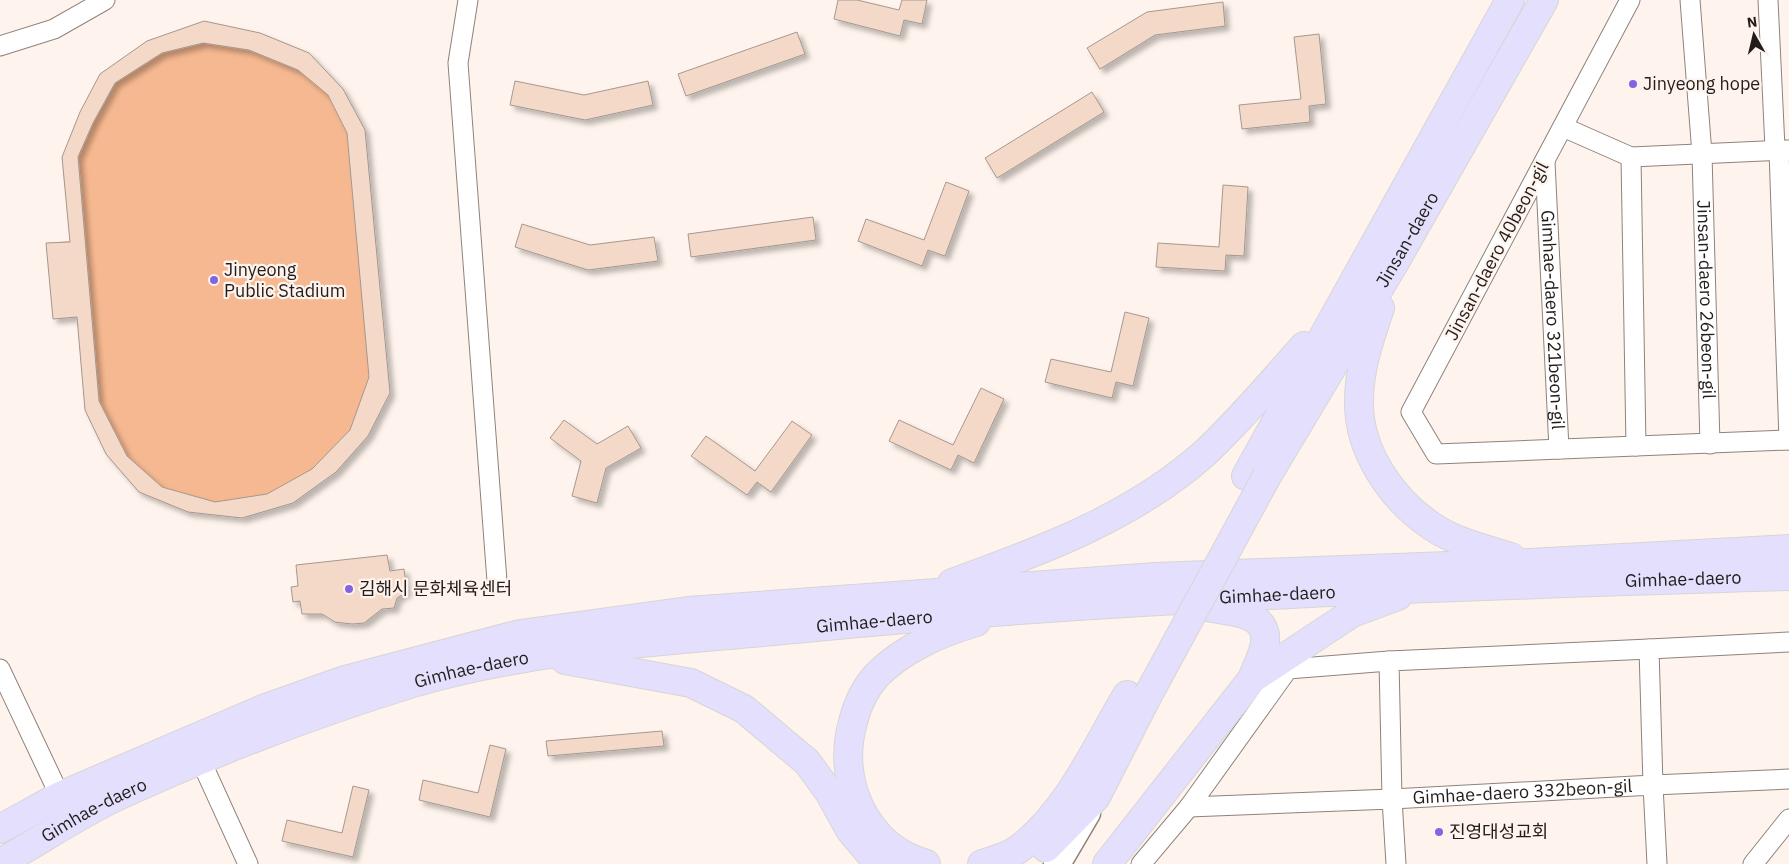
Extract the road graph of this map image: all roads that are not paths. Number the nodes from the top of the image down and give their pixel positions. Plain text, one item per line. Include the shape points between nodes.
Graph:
1 (105, 0) edge
2 (468, 0) edge
3 (1510, 0) edge
4 (1544, 0) edge
5 (1630, 0) edge
6 (1690, 0) edge
7 (1768, 0) edge
8 (0, 46) edge
9 (1563, 126) junction
10 (1784, 150) edge
11 (1702, 154) junction
12 (1631, 157) junction
13 (1545, 160) junction
14 (1395, 262) junction
15 (1336, 310) junction
16 (1789, 440) edge
17 (1710, 444) junction
18 (1636, 446) junction
19 (1559, 449) junction
20 (1488, 452) joint
21 (1256, 476) junction
22 (1789, 549) edge
23 (1529, 563) junction
24 (1789, 576) edge
25 (497, 581) dead end
26 (1421, 587) junction
27 (921, 594) junction
28 (1159, 600) junction
29 (1012, 611) junction
30 (1789, 642) edge
31 (1649, 649) junction
32 (537, 654) junction
33 (1390, 661) junction
34 (0, 669) edge
35 (1252, 679) junction
36 (1137, 695) junction
37 (201, 761) junction
38 (1789, 780) edge
39 (1653, 785) junction
40 (60, 796) junction
41 (1096, 797) junction
42 (1392, 799) junction
43 (1189, 807) junction
44 (27, 814) junction
45 (0, 816) edge
46 (1789, 819) edge
47 (0, 828) edge
48 (0, 863) edge
49 (248, 864) edge
50 (885, 864) edge
51 (926, 864) edge
52 (982, 864) edge
53 (1028, 864) edge
54 (1057, 864) edge
55 (1107, 864) edge
56 (1142, 864) edge
57 (1396, 864) edge
58 (1657, 864) edge
59 (1753, 864) edge

1 - 8 street via 54,29
2 - 25 street via 458,64
3 - 15 main road, Jinsan-daero
4 - 14 main road, Jinsan-daero
5 - 9 street, Jinsan-daero 40beon-gil
6 - 11 street, Jinsan-daero 26beon-gil
7 - 10 street via 1775,148
9 - 12 street
9 - 13 street, Jinsan-daero 40beon-gil
10 - 11 street
10 - 16 street
11 - 12 street
11 - 17 street, Jinsan-daero 26beon-gil
12 - 18 street
13 - 19 street, Gimhae-daero 321beon-gil
13 - 20 street, Jinsan-daero 40beon-gil via 1411,412 1436,454
14 - 21 main road, Jinsan-daero
14 - 23 main road via 1363,360 1358,402 1364,435 1377,470 1403,504 1434,528
15 - 21 main road
15 - 27 main road via 1205,452 1158,487 1104,521 1042,550
16 - 17 street, Gimhae-daero 321beon-gil
17 - 18 street, Gimhae-daero 321beon-gil
18 - 19 street, Gimhae-daero 321beon-gil
19 - 20 street, Gimhae-daero 321beon-gil
21 - 36 main road, bridge
22 - 23 main road, Gimhae-daero
23 - 27 main road, Gimhae-daero via 1164,577
24 - 26 main road, Gimhae-daero
26 - 28 main road, Gimhae-daero
26 - 35 main road via 1352,613
27 - 40 main road, Gimhae-daero via 688,611 520,634 345,680 263,709
28 - 29 main road, Gimhae-daero
28 - 35 main road via 1239,612 1255,618 1264,629 1266,642
29 - 32 main road, Gimhae-daero via 926,616
29 - 51 main road via 913,647 876,676 858,704 847,742 848,771 854,794 865,819 888,843 912,860
30 - 31 street
31 - 33 street
31 - 39 street
32 - 37 main road, Gimhae-daero via 415,683 315,716
32 - 50 main road via 691,683 744,709 807,762 829,792 850,830 872,856
33 - 42 street, Gimhae-daero 332beon-gil
33 - 43 street via 1288,669
34 - 40 street
35 - 55 main road
36 - 41 main road
36 - 52 main road via 1065,800 1043,826 1020,848
37 - 48 main road, Gimhae-daero via 116,797
37 - 49 street
38 - 39 street, Gimhae-daero 332beon-gil
39 - 42 street, Gimhae-daero 332beon-gil
39 - 58 street, Gimhae-daero 332beon-gil
40 - 44 main road, Gimhae-daero
41 - 53 main road
41 - 54 main road
42 - 43 street, Gimhae-daero 332beon-gil
42 - 57 street, Gimhae-daero 332beon-gil
43 - 56 street
44 - 45 main road
44 - 47 main road, Gimhae-daero
46 - 59 street

